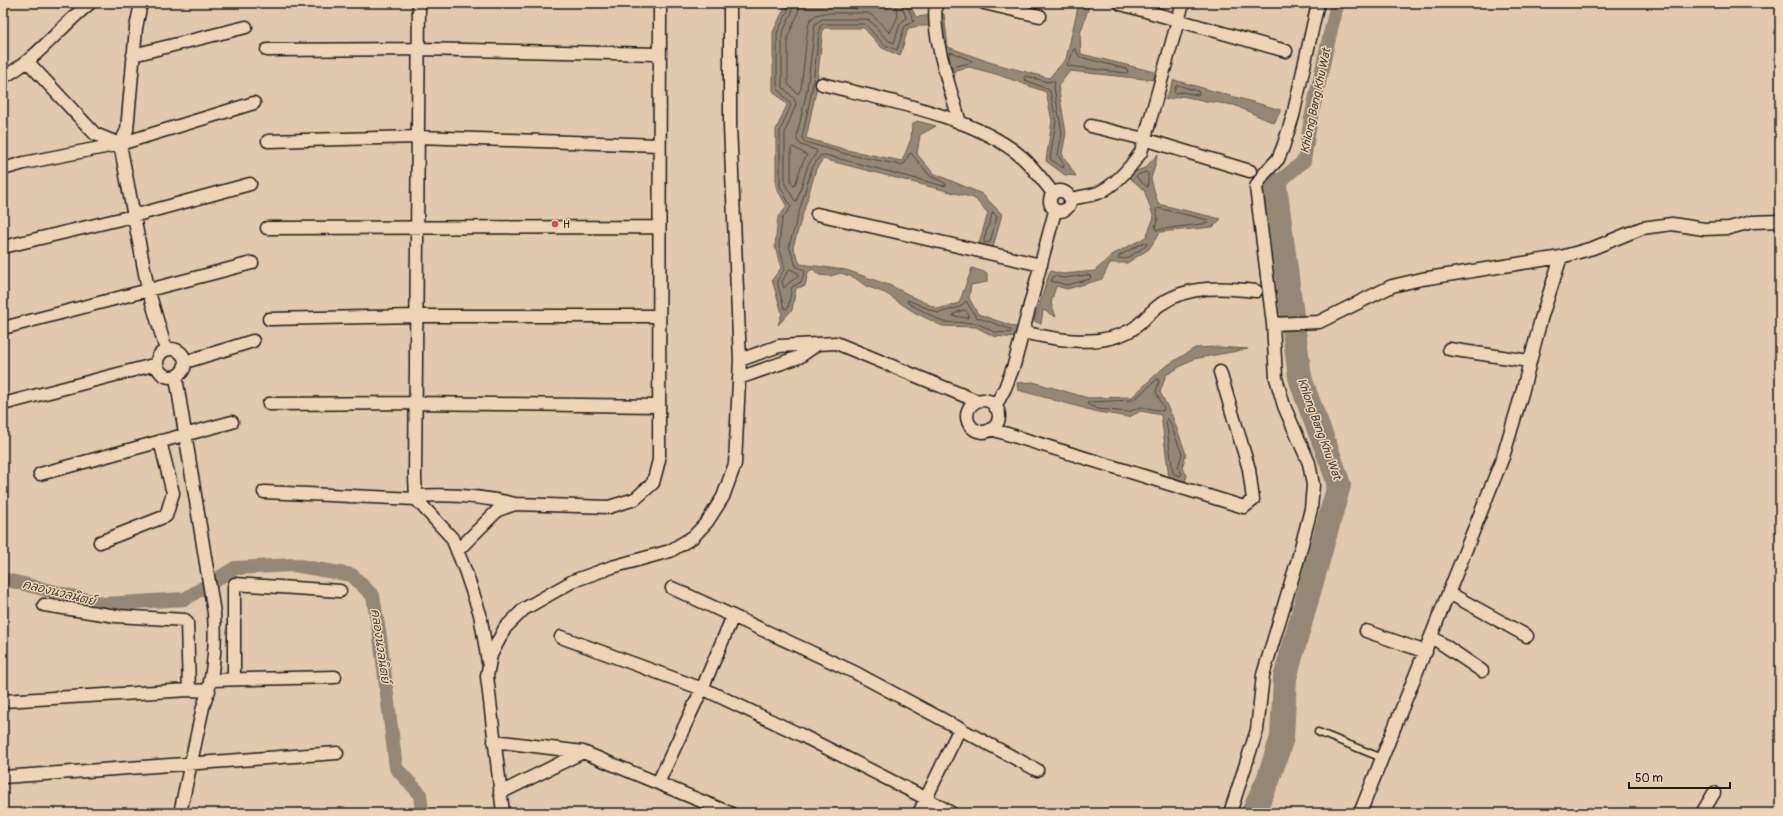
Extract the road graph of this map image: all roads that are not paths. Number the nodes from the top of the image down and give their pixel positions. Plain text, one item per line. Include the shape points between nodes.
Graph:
1 (90, 3) edge
2 (141, 3) edge
3 (419, 3) edge
4 (660, 3) edge
5 (730, 3) edge
6 (984, 3) edge
7 (1183, 3) edge
8 (1318, 3) edge
9 (1121, 4) dead end
10 (935, 7) edge
11 (1040, 16) dead end
12 (1179, 21) junction
13 (246, 27) dead end
14 (418, 49) junction
15 (267, 50) dead end
16 (1286, 51) dead end
17 (659, 54) junction
18 (133, 55) junction
19 (27, 61) junction
20 (3, 77) edge
21 (822, 84) dead end
22 (254, 103) dead end
23 (960, 123) junction
24 (1091, 126) dead end
25 (417, 137) junction
26 (1144, 139) junction
27 (268, 140) dead end
28 (120, 144) junction
29 (659, 145) junction
30 (3, 169) edge
31 (1250, 171) dead end
32 (250, 184) dead end
33 (1053, 193) junction
34 (1070, 199) junction
35 (1055, 211) junction
36 (817, 214) dead end
37 (133, 216) junction
38 (1780, 221) edge
39 (659, 227) junction
40 (267, 228) dead end
41 (417, 228) junction
42 (3, 247) edge
43 (1561, 257) junction
44 (252, 263) dead end
45 (1041, 265) junction
46 (148, 289) junction
47 (1256, 291) dead end
48 (417, 316) junction
49 (659, 316) junction
50 (269, 319) dead end
51 (1277, 324) junction
52 (3, 328) edge
53 (1027, 333) junction
54 (253, 341) dead end
55 (817, 344) junction
56 (1448, 349) dead end
57 (166, 350) junction
58 (740, 360) junction
59 (1529, 361) junction
60 (185, 362) junction
61 (157, 364) junction
62 (1220, 372) dead end
63 (176, 377) junction
64 (739, 378) junction
65 (977, 401) junction
66 (415, 402) junction
67 (3, 404) edge
68 (269, 404) dead end
69 (659, 406) junction
70 (995, 407) junction
71 (232, 422) dead end
72 (991, 429) junction
73 (185, 434) junction
74 (160, 441) junction
75 (40, 474) dead end
76 (264, 492) dead end
77 (416, 498) junction
78 (515, 504) junction
79 (100, 542) dead end
80 (457, 551) junction
81 (672, 588) dead end
82 (340, 591) dead end
83 (1449, 593) junction
84 (44, 605) dead end
85 (733, 616) junction
86 (1366, 631) dead end
87 (1527, 636) dead end
88 (561, 637) dead end
89 (1432, 637) junction
90 (1426, 652) junction
91 (489, 666) junction
92 (1482, 671) dead end
93 (335, 677) dead end
94 (234, 679) junction
95 (210, 685) junction
96 (702, 689) junction
97 (189, 690) junction
98 (3, 701) edge
99 (960, 728) junction
100 (1318, 732) dead end
101 (494, 741) junction
102 (336, 752) dead end
103 (583, 752) junction
104 (1382, 758) junction
105 (190, 764) junction
106 (1037, 770) dead end
107 (3, 776) edge
108 (658, 783) junction
109 (500, 793) junction
110 (1714, 793) dead end
111 (927, 799) junction
112 (723, 812) edge
113 (180, 813) edge
114 (503, 813) edge
115 (918, 813) edge
116 (951, 813) edge
117 (1230, 813) edge
118 (1360, 813) edge
119 (1702, 813) edge

1 - 19 street
2 - 18 street
3 - 14 street
4 - 17 street
5 - 58 street via 730,126
6 - 11 street
7 - 12 street
8 - 51 street via 1293,116 1283,147 1278,159 1256,187
9 - 12 street
10 - 23 street via 939,46
12 - 16 street
12 - 26 street
13 - 18 street
14 - 15 street
14 - 17 street
14 - 25 street
17 - 29 street
18 - 28 street via 127,130
19 - 20 street
19 - 28 street via 95,134
21 - 23 street via 943,116
22 - 28 street
23 - 33 street via 999,141 1024,159
24 - 26 street
25 - 27 street
25 - 29 street
25 - 41 street
26 - 31 street
26 - 34 street via 1140,152 1129,169 1107,187 1098,193
28 - 30 street
28 - 37 street
29 - 39 street
32 - 37 street
33 - 34 street via 1064,192
33 - 35 street via 1050,204
34 - 35 street via 1070,204 1064,211
35 - 45 street
36 - 45 street
37 - 42 street
37 - 46 street
38 - 43 street via 1752,222 1729,228 1704,229 1672,224 1642,228 1593,248
39 - 41 street
39 - 49 street
40 - 41 street
41 - 48 street
43 - 51 street via 1392,286 1320,322
43 - 59 street
44 - 46 street
45 - 53 street
46 - 52 street
46 - 57 street
47 - 53 street via 1229,288 1183,293 1161,304 1132,330 1108,338 1088,341
48 - 49 street
48 - 50 street
48 - 66 street
49 - 69 street
51 - 117 street via 1276,378 1284,406 1309,462 1313,484 1298,559 1263,675 1257,730
53 - 70 street
54 - 60 street
55 - 58 street via 780,346
55 - 64 street via 799,357
55 - 65 street via 836,343
56 - 59 street
57 - 60 street via 175,349 182,354
57 - 61 street via 159,356
58 - 64 street
59 - 83 street via 1503,457
60 - 63 street via 183,371
61 - 63 street via 163,375
61 - 67 street
62 - 72 street via 1249,469 1253,500 1244,507
63 - 73 street
64 - 91 street via 735,464 723,497 707,522 693,537 670,551 573,581 524,609 505,628 491,655
65 - 70 street via 987,401
65 - 72 street via 969,408 969,423 981,431
66 - 68 street
66 - 69 street
66 - 77 street
69 - 78 street via 659,460 653,483 635,499 609,507
70 - 72 street via 997,422
71 - 73 street
73 - 74 street
73 - 95 street via 214,613 215,642
74 - 75 street
74 - 79 street via 172,493 166,516
76 - 77 street
77 - 78 street via 448,494
77 - 80 street via 452,538
78 - 80 street via 498,510
80 - 91 street via 480,614
81 - 85 street
82 - 94 street via 235,584
83 - 87 street
83 - 89 street
84 - 97 street via 116,616 185,620
85 - 96 street
85 - 99 street via 854,672
86 - 90 street
88 - 96 street
89 - 90 street
89 - 92 street
90 - 104 street
91 - 101 street via 487,676
93 - 94 street
94 - 95 street
95 - 97 street
95 - 105 street
96 - 108 street
96 - 111 street via 801,735
97 - 98 street
99 - 106 street
99 - 111 street
100 - 104 lane
101 - 103 street
101 - 109 street
102 - 105 street
103 - 108 street
103 - 109 street
104 - 118 street
105 - 107 street
105 - 113 street
108 - 112 street
109 - 114 street
110 - 119 street
111 - 115 street
111 - 116 street

